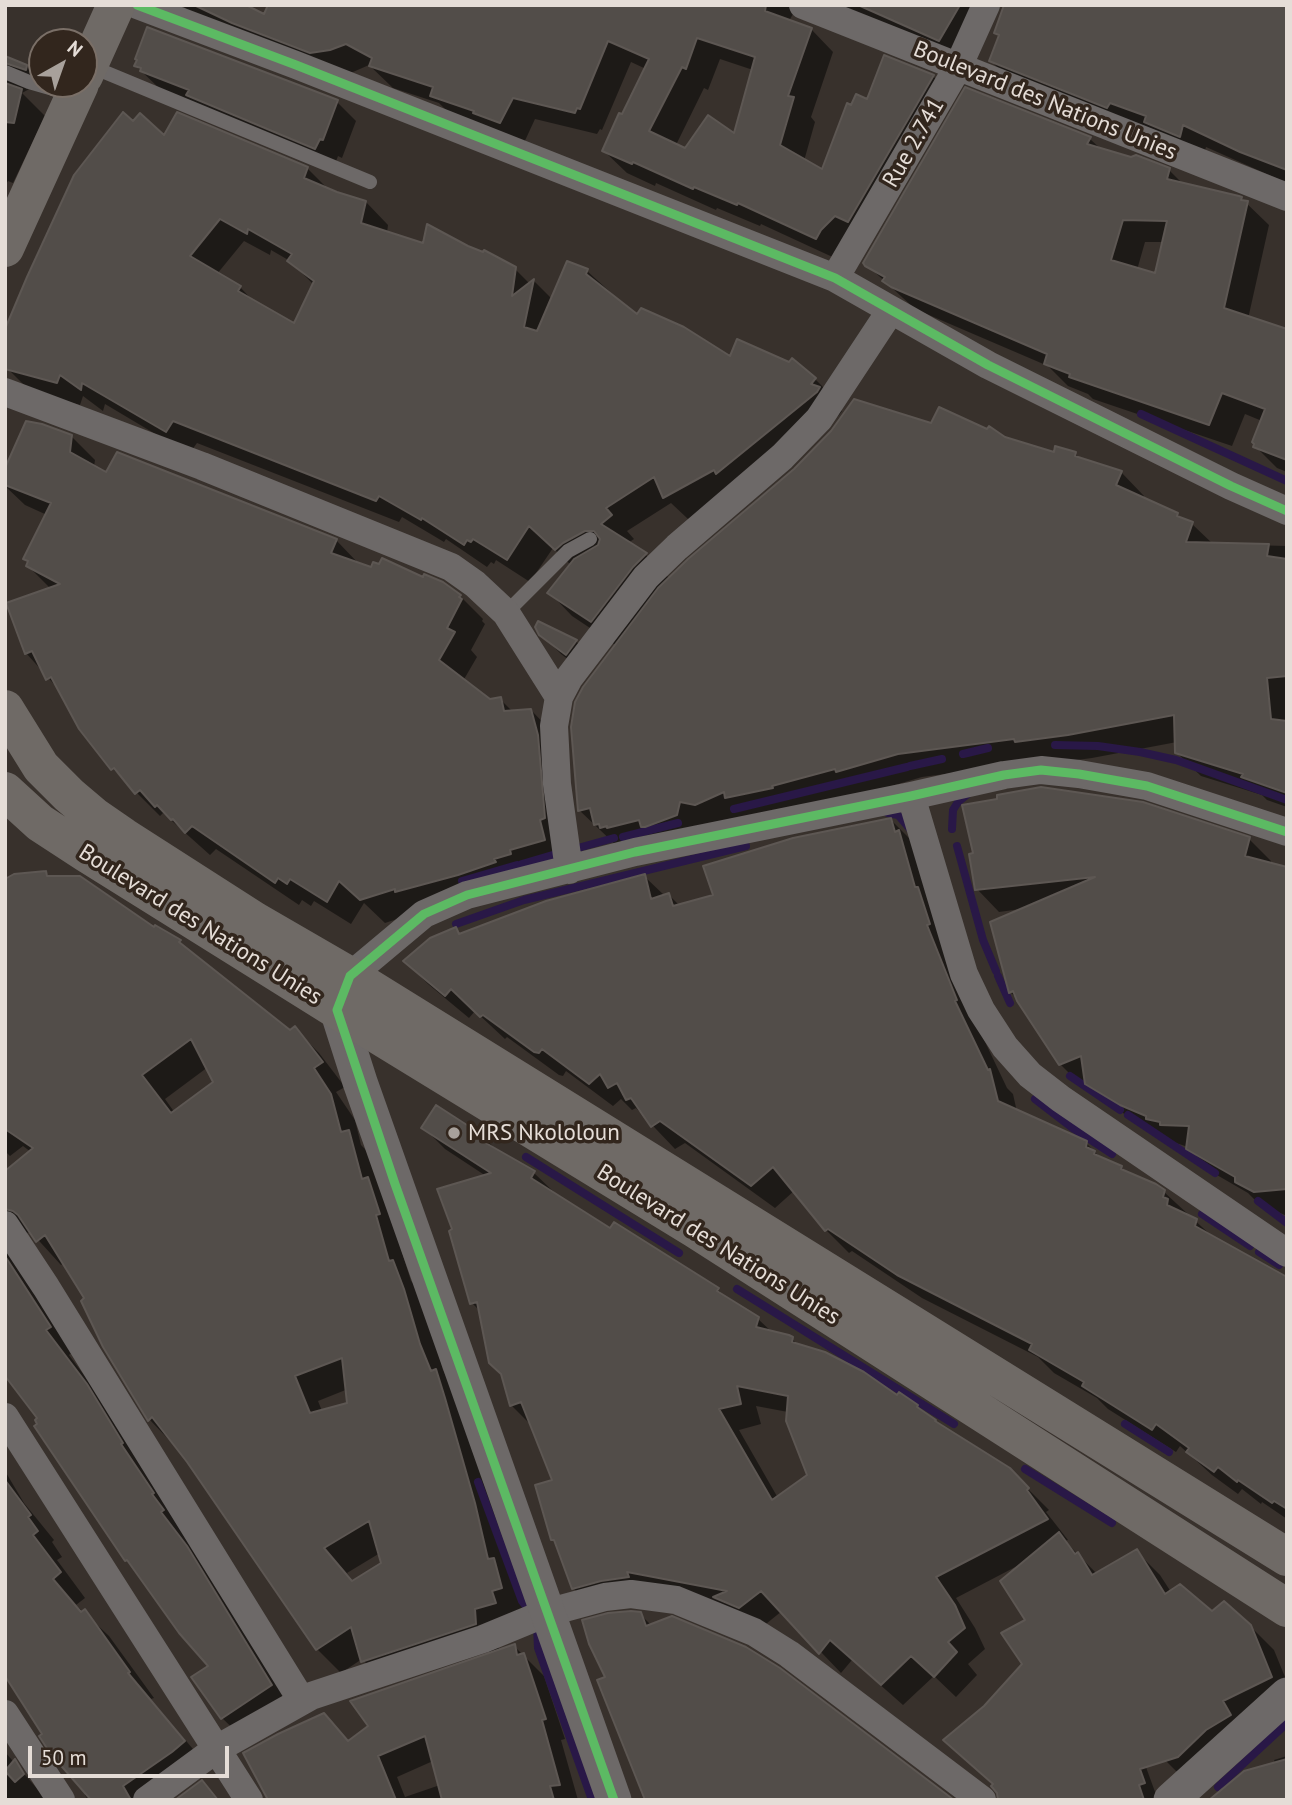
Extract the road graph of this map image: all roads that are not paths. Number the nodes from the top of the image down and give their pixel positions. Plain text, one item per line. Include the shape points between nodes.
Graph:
1 (116, 5) edge
2 (137, 5) edge
3 (803, 5) edge
4 (986, 5) edge
5 (98, 45) edge
6 (958, 67) junction
7 (5, 72) edge
8 (28, 82) edge
9 (98, 86) edge
10 (74, 98) edge
11 (370, 182) dead end
12 (1287, 197) edge
13 (5, 248) edge
14 (835, 278) junction
15 (891, 310) junction
16 (5, 392) edge
17 (1287, 511) edge
18 (590, 539) dead end
19 (506, 612) junction
20 (559, 697) junction
21 (5, 709) edge
22 (6, 792) edge
23 (911, 796) junction
24 (1287, 832) edge
25 (569, 870) junction
26 (350, 975) junction
27 (337, 1010) junction
28 (554, 1123) junction
29 (5, 1225) edge
30 (1287, 1253) edge
31 (5, 1417) edge
32 (1287, 1558) edge
33 (1287, 1608) edge
34 (546, 1613) junction
35 (1287, 1695) edge
36 (302, 1700) junction
37 (5, 1714) edge
38 (215, 1750) junction
39 (61, 1800) edge
40 (147, 1800) edge
41 (248, 1800) edge
42 (614, 1800) edge
43 (982, 1800) edge
44 (1171, 1800) edge

1 - 5 main road
2 - 14 street
3 - 6 street, Boulevard des Nations Unies
4 - 6 street, Rue 2.741
6 - 12 street, Boulevard des Nations Unies
6 - 14 street, Rue 2.741
7 - 8 lane
9 - 11 lane
10 - 13 main road
14 - 15 street
15 - 17 street via 988,365
15 - 20 street via 818,419 646,578
16 - 19 street via 451,567
18 - 19 lane via 568,551
19 - 20 street
20 - 25 street via 554,726
21 - 26 main road, Boulevard des Nations Unies via 41,767 114,830 244,914
22 - 27 main road, Boulevard des Nations Unies via 51,831
23 - 24 street via 1041,770 1147,786
23 - 25 street via 635,852
23 - 30 street via 964,974 1005,1047 1061,1099
25 - 26 street via 467,895 424,914
26 - 27 street
26 - 28 main road, Boulevard des Nations Unies
27 - 28 main road, Boulevard des Nations Unies
27 - 34 street
28 - 32 main road, Boulevard des Nations Unies
28 - 33 main road, Boulevard des Nations Unies via 695,1229
29 - 36 street
31 - 38 street
34 - 36 street
34 - 42 street
34 - 43 street via 631,1594 676,1600 711,1612 789,1654
35 - 44 street
36 - 38 street
37 - 39 street
38 - 40 street
38 - 41 street

